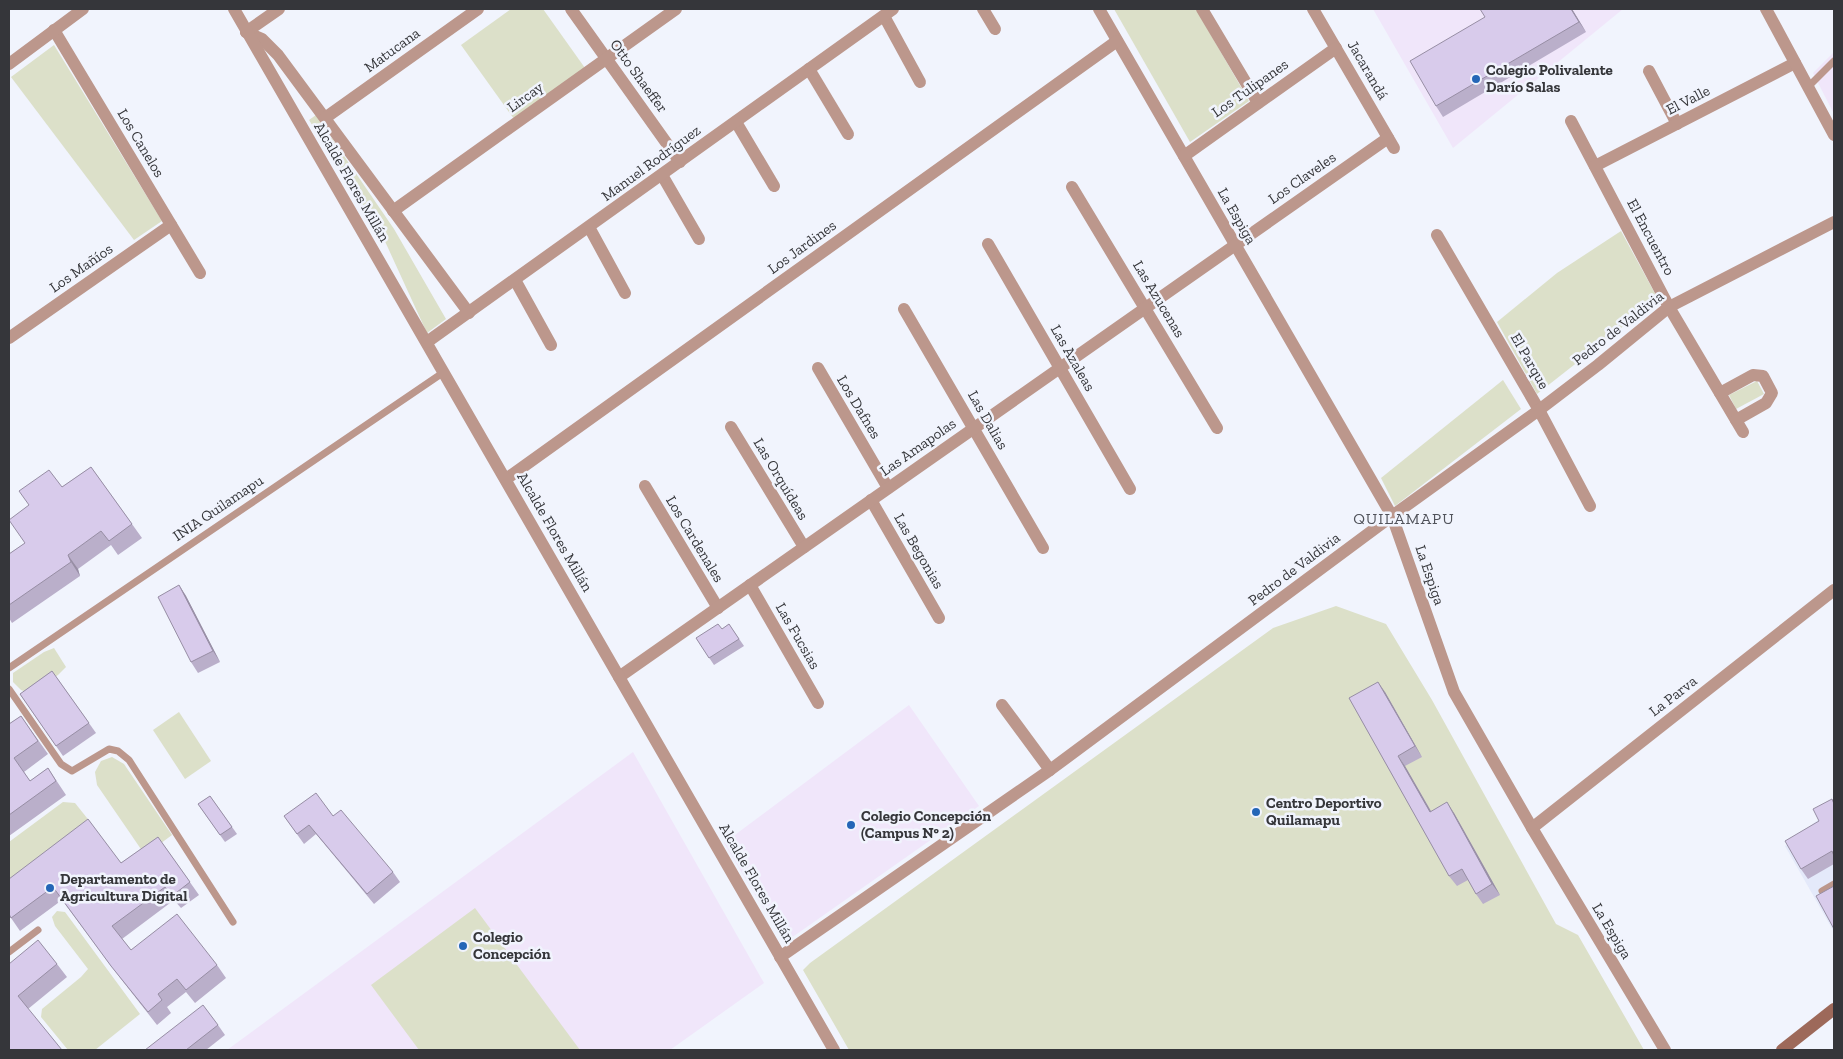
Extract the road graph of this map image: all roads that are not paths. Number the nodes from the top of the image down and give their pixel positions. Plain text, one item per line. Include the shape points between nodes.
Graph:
1 (83, 9) edge
2 (234, 9) edge
3 (278, 9) edge
4 (478, 9) edge
5 (571, 9) edge
6 (676, 9) edge
7 (983, 9) edge
8 (1098, 9) edge
9 (1202, 9) edge
10 (1314, 9) edge
11 (1766, 9) edge
12 (890, 11) edge
13 (995, 29) dead end
14 (54, 30) junction
15 (246, 32) junction
16 (1117, 41) junction
17 (1336, 48) junction
18 (606, 59) junction
19 (1834, 61) edge
20 (1796, 63) junction
21 (9, 64) edge
22 (809, 69) junction
23 (1648, 71) dead end
24 (920, 82) dead end
25 (1808, 87) junction
26 (1258, 103) junction
27 (325, 118) junction
28 (1571, 121) dead end
29 (736, 122) junction
30 (1677, 124) junction
31 (848, 134) dead end
32 (1834, 135) edge
33 (1391, 143) joint
34 (1184, 156) junction
35 (680, 162) junction
36 (1595, 166) junction
37 (662, 175) junction
38 (774, 186) dead end
39 (1072, 187) dead end
40 (393, 211) junction
41 (1834, 222) edge
42 (172, 225) junction
43 (589, 227) junction
44 (1437, 235) dead end
45 (699, 239) dead end
46 (988, 244) dead end
47 (1235, 245) junction
48 (200, 273) dead end
49 (515, 280) junction
50 (625, 293) dead end
51 (1669, 307) junction
52 (1145, 308) junction
53 (904, 309) dead end
54 (469, 313) junction
55 (9, 338) edge
56 (427, 342) junction
57 (551, 345) dead end
58 (818, 368) dead end
59 (1060, 368) junction
60 (444, 372) junction
61 (1720, 393) junction
62 (1539, 410) junction
63 (1736, 420) junction
64 (731, 427) dead end
65 (973, 428) junction
66 (1217, 428) dead end
67 (1743, 432) dead end
68 (506, 479) junction
69 (645, 486) dead end
70 (888, 488) junction
71 (1130, 489) dead end
72 (871, 500) junction
73 (1590, 506) dead end
74 (1392, 516) junction
75 (804, 547) junction
76 (1043, 548) dead end
77 (750, 585) junction
78 (1834, 590) edge
79 (718, 608) junction
80 (939, 618) dead end
81 (9, 668) edge
82 (619, 677) junction
83 (9, 689) edge
84 (818, 703) dead end
85 (1002, 705) dead end
86 (1050, 770) junction
87 (1532, 828) junction
88 (1834, 884) edge
89 (1822, 891) edge
90 (233, 922) dead end
91 (38, 930) dead end
92 (9, 952) edge
93 (780, 957) junction
94 (1834, 1010) edge
95 (834, 1050) edge
96 (1665, 1050) edge
97 (1782, 1050) edge

1 - 14 street
2 - 15 street, Alcalde Flores Millán
3 - 15 street
4 - 27 street, Matucana
5 - 18 street, Otto Shaeffer
6 - 18 street, Lircay
7 - 13 street
8 - 16 street, La Espiga
9 - 26 street
10 - 17 street, Jacarandá
11 - 20 street
12 - 22 street, Manuel Rodríguez
12 - 24 street
14 - 21 street
14 - 42 street, Los Canelos
15 - 27 street, Alcalde Flores Millán via 271,46
15 - 56 street, Alcalde Flores Millán
16 - 34 street, La Espiga
16 - 68 street, Los Jardines
17 - 26 street, Los Tulipanes
17 - 33 street, Jacarandá
18 - 35 street, Otto Shaeffer
18 - 40 street, Lircay
19 - 25 lane
20 - 25 street
20 - 30 street, El Valle
22 - 29 street, Manuel Rodríguez
22 - 31 street
23 - 30 street
25 - 32 street
26 - 34 street, Los Tulipanes
27 - 40 street, Alcalde Flores Millán
28 - 36 street, El Encuentro
29 - 35 street, Manuel Rodríguez
29 - 38 street
30 - 36 street, El Valle
33 - 47 street, Los Claveles
34 - 47 street, La Espiga
35 - 37 street, Manuel Rodríguez
36 - 51 street, El Encuentro
37 - 43 street, Manuel Rodríguez
37 - 45 street
39 - 52 street, Las Azucenas
40 - 54 street, Alcalde Flores Millán
41 - 51 street, Pedro de Valdivia
42 - 48 street, Los Canelos
42 - 55 street, Los Mañíos
43 - 49 street, Manuel Rodríguez
43 - 50 street
44 - 62 street, El Parque
46 - 59 street, Las Azaleas
47 - 52 street, Las Amapolas
47 - 74 street, La Espiga
49 - 54 street, Manuel Rodríguez
49 - 57 street
51 - 61 street, El Encuentro
51 - 62 street, Pedro de Valdivia
52 - 59 street, Las Amapolas
52 - 66 street, Las Azucenas
53 - 65 street, Las Dalias
54 - 56 street, Manuel Rodríguez
56 - 60 street, Alcalde Flores Millán
58 - 70 street, Los Dafnes
59 - 65 street, Las Amapolas
59 - 71 street, Las Azaleas
60 - 68 street, Alcalde Flores Millán
60 - 81 lane, INIA Quilamapu
61 - 63 street, El Encuentro
61 - 63 street via 1752,376 1763,376 1772,393 1766,403
62 - 73 street, El Parque
62 - 74 street, Pedro de Valdivia
63 - 67 street, El Encuentro
64 - 75 street, Las Orquídeas
65 - 70 street, Las Amapolas
65 - 76 street, Las Dalias
68 - 82 street, Alcalde Flores Millán
69 - 79 street, Los Cardenales
70 - 72 street, Las Amapolas
72 - 75 street, Las Amapolas
72 - 80 street, Las Begonias
74 - 86 street, Pedro de Valdivia
74 - 87 street, La Espiga via 1454,692
75 - 77 street, Las Amapolas
77 - 79 street, Las Amapolas
77 - 84 street, Las Fucsias
78 - 87 street, La Parva
79 - 82 street, Las Amapolas
82 - 93 street, Alcalde Flores Millán
83 - 90 lane via 61,764 72,771 109,749 118,751 129,760
85 - 86 street
86 - 93 street, Pedro de Valdivia
87 - 96 street, La Espiga
88 - 89 lane
91 - 92 lane
93 - 95 street, Alcalde Flores Millán
94 - 97 main road

